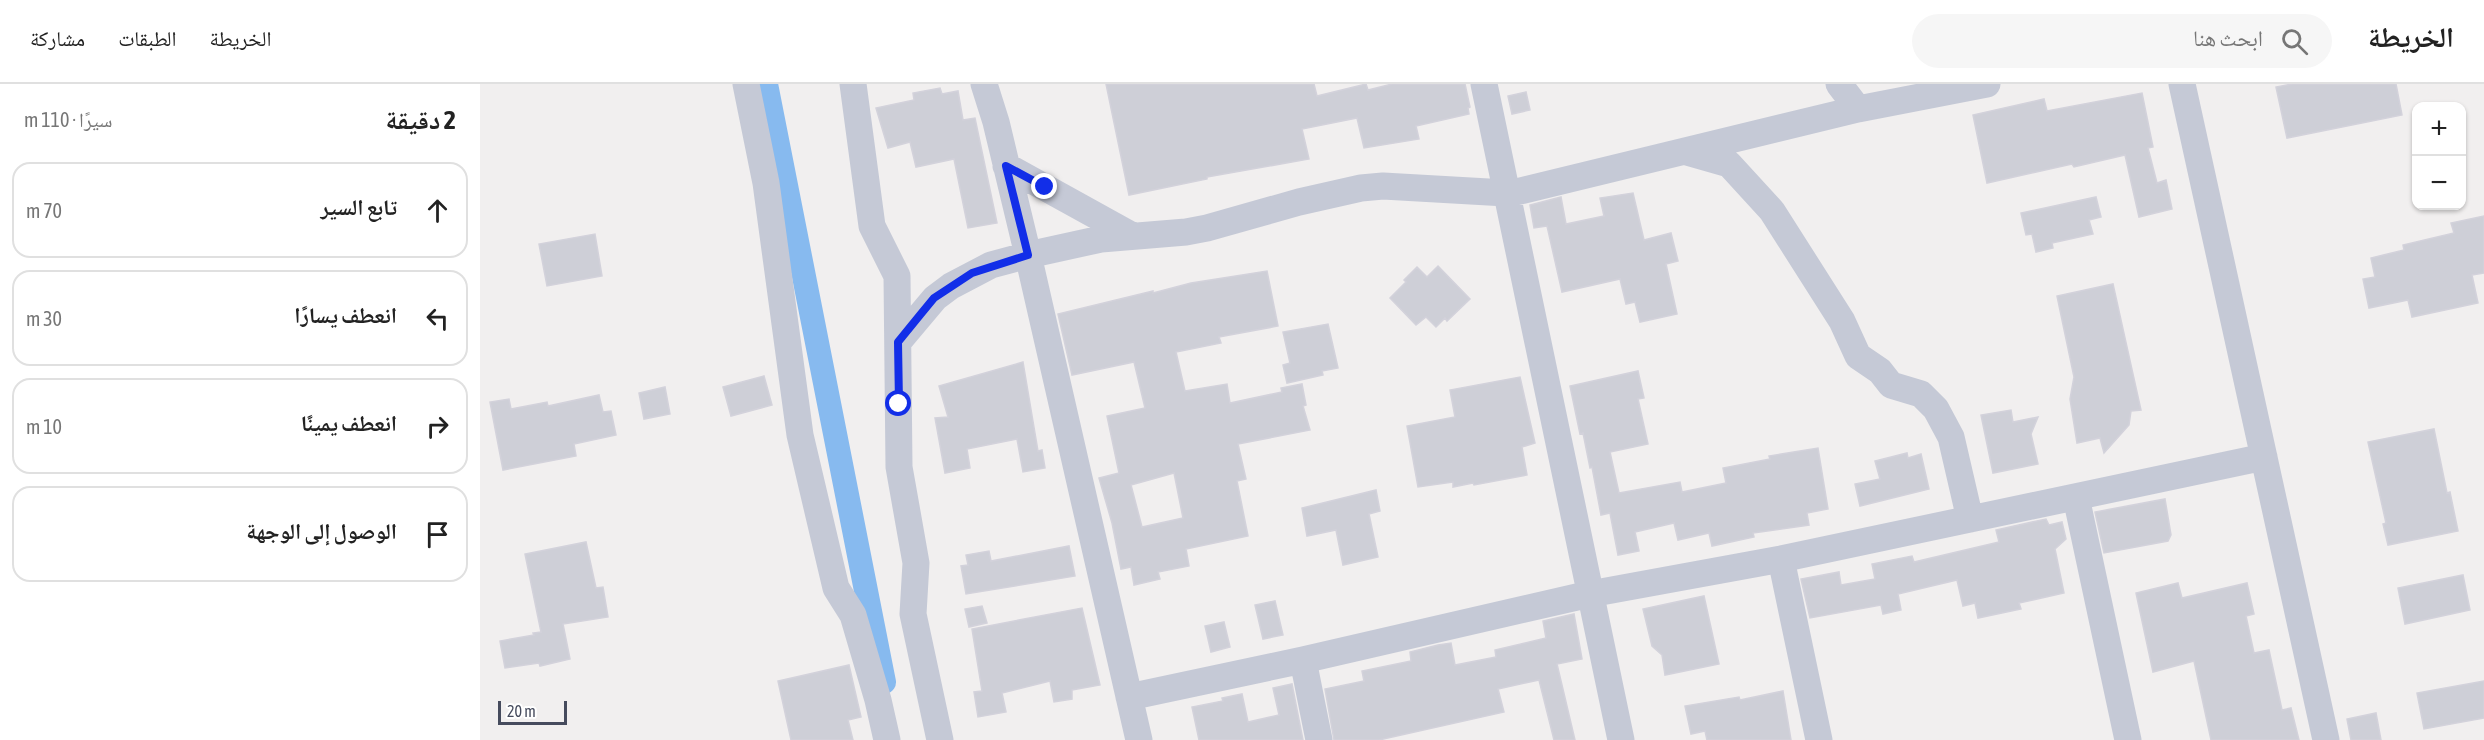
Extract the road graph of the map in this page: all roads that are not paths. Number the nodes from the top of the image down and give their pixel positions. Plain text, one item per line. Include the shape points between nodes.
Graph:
1 (746, 84) edge
2 (984, 84) edge
3 (1484, 84) edge
4 (1839, 84) edge
5 (1987, 84) edge
6 (2182, 84) edge
7 (860, 89) edge
8 (1858, 109) junction
9 (1686, 152) junction
10 (1006, 166) junction
11 (1506, 193) junction
12 (1131, 235) junction
13 (1028, 255) junction
14 (898, 342) junction
15 (2264, 457) junction
16 (2076, 496) junction
17 (1970, 519) junction
18 (1781, 559) junction
19 (1590, 594) junction
20 (1303, 660) junction
21 (1129, 697) junction
22 (886, 740) edge
23 (940, 740) edge
24 (1139, 740) edge
25 (1319, 740) edge
26 (1621, 740) edge
27 (1819, 740) edge
28 (2128, 740) edge
29 (2326, 740) edge

1 - 22 street via 766,183 800,435 836,588 853,615
2 - 10 street
3 - 11 street
4 - 8 street
5 - 8 street
6 - 15 street
7 - 14 street via 872,226 897,276
8 - 9 street
9 - 11 street
9 - 17 street via 1729,164 1773,211 1842,321 1858,356 1880,371 1891,385 1921,394 1936,409 1951,437
10 - 12 street
10 - 13 street
11 - 12 street via 1383,186 1299,202 1186,232
11 - 19 street
12 - 13 street
13 - 14 street via 991,266 951,286 934,298
13 - 21 street
14 - 23 street via 900,467 916,563 913,614
15 - 16 street
15 - 29 street
16 - 17 street
16 - 28 street
17 - 18 street
18 - 19 street
18 - 27 street
19 - 20 street
19 - 26 street
20 - 21 street
20 - 25 street
21 - 24 street

